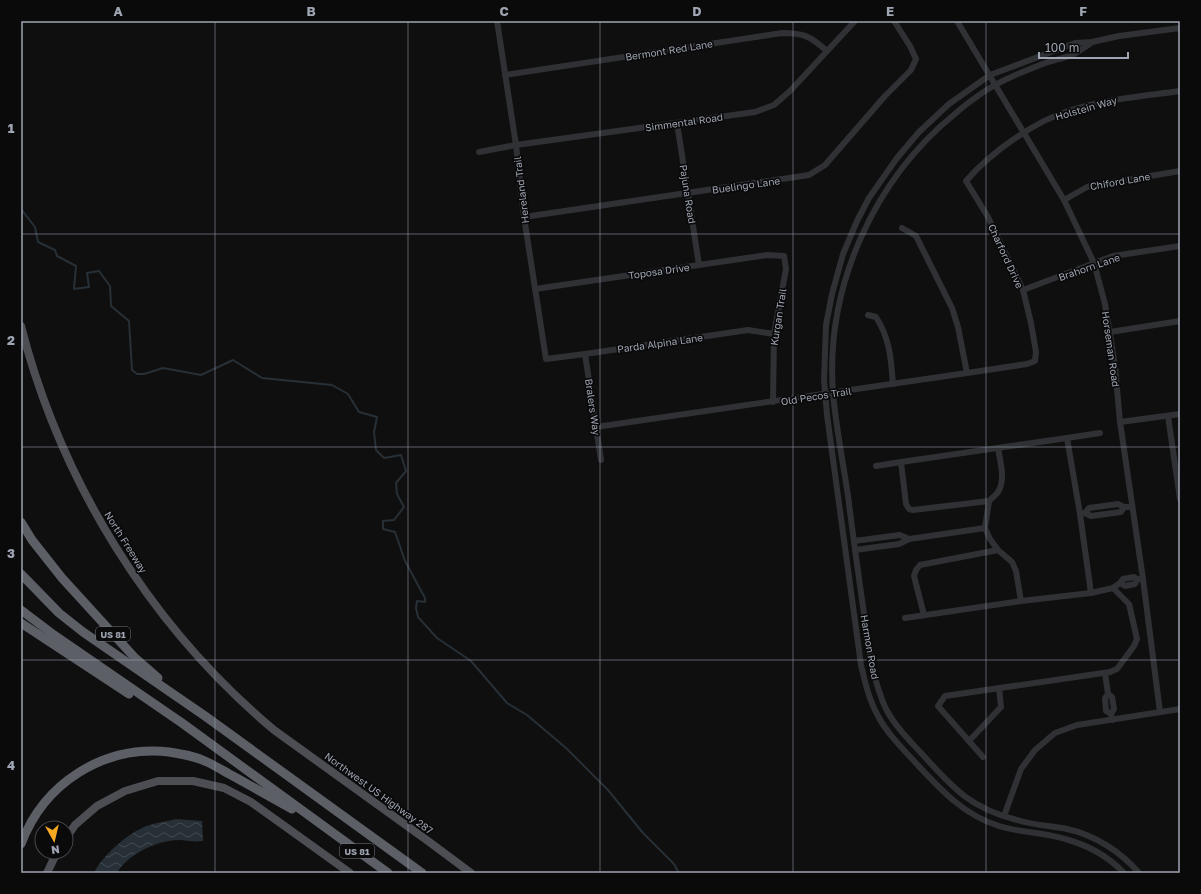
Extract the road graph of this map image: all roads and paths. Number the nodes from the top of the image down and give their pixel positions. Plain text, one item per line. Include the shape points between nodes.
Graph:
1 (497, 21) edge
2 (855, 21) edge
3 (894, 21) edge
4 (957, 21) edge
5 (1180, 28) edge
6 (1092, 42) junction
7 (827, 51) junction
8 (505, 75) junction
9 (990, 75) junction
10 (996, 84) junction
11 (1180, 91) edge
12 (677, 123) junction
13 (1024, 133) junction
14 (516, 145) junction
15 (479, 152) dead end
16 (1180, 171) edge
17 (966, 181) joint
18 (688, 194) junction
19 (1064, 200) junction
20 (524, 217) junction
21 (902, 228) dead end
22 (1180, 246) edge
23 (784, 256) joint
24 (1094, 263) junction
25 (699, 265) junction
26 (535, 289) junction
27 (1023, 290) junction
28 (868, 315) dead end
29 (1180, 321) edge
30 (21, 326) edge
31 (1110, 332) junction
32 (774, 334) junction
33 (585, 354) junction
34 (546, 358) joint
35 (1036, 361) joint
36 (966, 373) junction
37 (893, 384) junction
38 (833, 393) junction
39 (825, 394) junction
40 (773, 402) junction
41 (1180, 414) edge
42 (1168, 416) junction
43 (1120, 422) junction
44 (596, 427) junction
45 (1100, 433) dead end
46 (1067, 438) junction
47 (998, 448) junction
48 (601, 460) dead end
49 (901, 462) junction
50 (876, 466) dead end
51 (1179, 487) edge
52 (1180, 499) edge
53 (989, 501) junction
54 (1133, 506) junction
55 (1082, 514) junction
56 (21, 522) edge
57 (985, 528) junction
58 (908, 539) junction
59 (854, 541) junction
60 (855, 550) junction
61 (998, 550) junction
62 (21, 574) edge
63 (1140, 579) junction
64 (1113, 588) junction
65 (1091, 593) junction
66 (1021, 601) junction
67 (21, 610) edge
68 (924, 615) junction
69 (905, 618) dead end
70 (21, 623) edge
71 (1105, 673) junction
72 (999, 688) junction
73 (1180, 709) edge
74 (1160, 712) junction
75 (205, 716) junction
76 (1111, 717) junction
77 (274, 730) joint
78 (205, 740) junction
79 (969, 741) junction
80 (983, 757) dead end
81 (1004, 816) junction
82 (74, 826) edge
83 (326, 828) junction
84 (21, 844) edge
85 (54, 860) edge
86 (48, 873) edge
87 (350, 873) edge
88 (388, 873) edge
89 (422, 873) edge
90 (471, 873) edge
91 (1124, 873) edge
92 (1139, 873) edge

1 - 8 street, Hereland Trail
2 - 7 street, Simmental Road
3 - 18 street, Buelingo Lane via 916,59 911,70 825,165 809,176
4 - 9 street, Horseman Road
5 - 6 street, Harmon Road
6 - 9 street, Harmon Road via 1075,43
6 - 10 street, Harmon Road via 1073,55 1040,65
7 - 8 street, Bermont Red Lane via 816,40 800,33 782,33
7 - 12 street, Simmental Road via 790,92 774,105 755,112
8 - 14 street, Hereland Trail
9 - 10 street, Horseman Road
9 - 39 street, Harmon Road via 949,104 919,132 896,158 857,221 843,254 826,325
10 - 13 street, Horseman Road
10 - 38 street, Harmon Road via 956,113 928,138 887,188 867,223 852,259 836,323
11 - 13 street, Holstein Way via 1120,98 1071,110 1052,117
12 - 14 street, Simmental Road
12 - 18 street, Pajuna Road
13 - 17 street, Holstein Way via 979,166
13 - 19 street, Horseman Road
14 - 15 street, Simmental Road
14 - 20 street, Hereland Trail
16 - 19 street, Chiford Lane via 1087,187
17 - 27 street, Charford Drive via 988,217
18 - 20 street, Buelingo Lane
18 - 25 street, Pajuna Road
19 - 24 street, Horseman Road
20 - 26 street, Hereland Trail
21 - 36 street via 916,236 952,308
22 - 24 street, Brahorn Lane via 1113,256
23 - 25 street, Toposa Drive via 768,255
23 - 32 street, Kurgan Trail via 786,269
24 - 27 street, Brahorn Lane
24 - 31 street, Horseman Road
25 - 26 street, Toposa Drive
26 - 34 street, Hereland Trail
27 - 35 street, Charford Drive
28 - 37 street via 876,317 884,330 891,358
29 - 31 street
30 - 77 main road, North Freeway via 41,391 69,462 122,557 175,630 205,664
31 - 43 street, Horseman Road
32 - 33 street, Parda Alpina Lane via 748,330
32 - 40 street, Kurgan Trail
33 - 34 street, Parda Alpina Lane
33 - 44 street, Bralers Way
35 - 36 street, Old Pecos Trail
36 - 37 street, Old Pecos Trail
37 - 38 street, Old Pecos Trail
38 - 39 street, Old Pecos Trail
38 - 59 street, Harmon Road
39 - 40 street, Old Pecos Trail
39 - 91 street, Harmon Road via 861,665 869,696 878,716 895,740 940,789 962,808 982,820 1000,826 1064,838 1092,849 1116,864
40 - 44 street, Old Pecos Trail
41 - 42 street
42 - 43 street
42 - 51 street
43 - 54 street, Horseman Road
44 - 48 street, Bralers Way
45 - 46 street
46 - 47 street
46 - 55 street
47 - 49 street
47 - 53 street via 1002,471 1001,483 998,492
49 - 50 street
49 - 53 street via 906,504 913,510
51 - 52 street
53 - 57 street
54 - 55 street via 1124,507 1121,512 1091,516
54 - 63 street, Horseman Road
55 - 65 street
56 - 75 highway, US 81 via 62,578 135,658
57 - 58 street
57 - 61 street
58 - 59 street via 900,535
58 - 60 street via 899,544
59 - 60 street, Harmon Road
60 - 81 street, Harmon Road via 871,663 886,709 898,728 954,788 972,802
61 - 66 street via 1014,566
61 - 68 street via 920,565 914,576
62 - 75 highway via 59,613 83,632
63 - 64 street via 1123,579
63 - 74 street, Horseman Road
64 - 65 street
64 - 71 street via 1129,604 1137,639 1117,669
65 - 66 street
66 - 68 street
67 - 78 highway
68 - 69 street
70 - 78 highway, US 81 via 155,711
71 - 72 street
71 - 76 street via 1108,694 1105,698 1106,711
72 - 79 street via 1001,707
72 - 79 street via 945,696 938,706
73 - 74 street
74 - 76 street
75 - 89 highway, US 81
76 - 81 street via 1055,733 1035,750 1021,769
77 - 90 main road, Northwest US Highway 287
78 - 83 highway, US 81
79 - 80 street
81 - 92 street, Harmon Road via 1070,830 1096,839 1115,851
82 - 87 main road via 97,806 125,791 158,781 193,781 224,788 251,802
83 - 84 highway via 206,761 184,754 136,752 91,765 57,789 34,816
83 - 88 highway, US 81
85 - 86 main road

